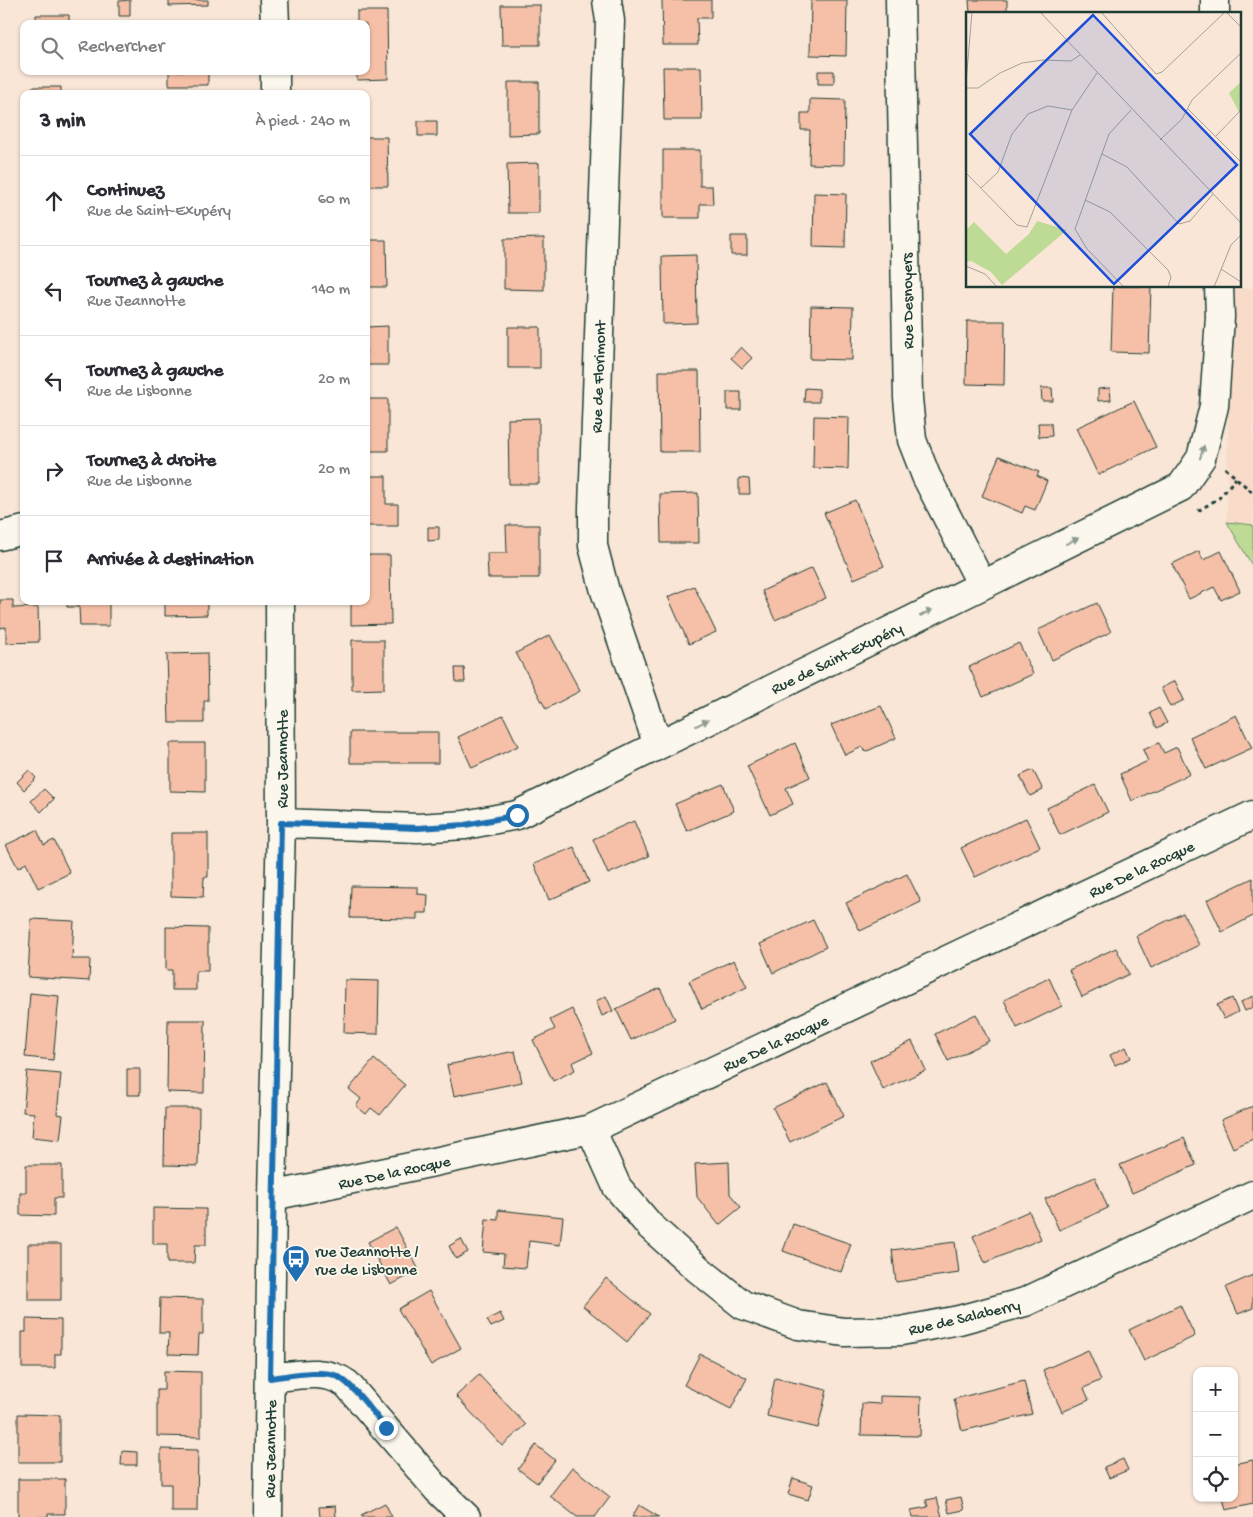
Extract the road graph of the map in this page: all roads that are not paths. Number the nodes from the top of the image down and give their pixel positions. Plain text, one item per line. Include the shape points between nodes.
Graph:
1 (274, 0) edge
2 (607, 0) edge
3 (900, 0) edge
4 (275, 20) edge
5 (275, 75) edge
6 (275, 90) edge
7 (1219, 288) edge
8 (20, 531) edge
9 (0, 536) edge
10 (982, 585) junction
11 (280, 605) edge
12 (658, 744) junction
13 (1253, 815) edge
14 (281, 823) junction
15 (591, 1129) junction
16 (1253, 1195) edge
17 (272, 1196) junction
18 (270, 1378) junction
19 (268, 1517) edge
20 (466, 1517) edge

1 - 4 street
2 - 12 street, Rue de Florimont via 610,21 593,546
3 - 10 street, Rue Desnoyers via 908,398 912,440 926,476
5 - 6 street
10 -> 7 street, Rue de Saint-Exupéry via 1181,487 1201,458 1214,406
8 - 9 street
12 -> 10 street, Rue de Saint-Exupéry
11 - 14 street, Rue Jeannotte
12 - 14 street, Rue de Saint-Exupéry via 517,815 465,825 418,828
13 - 15 street, Rue De la Rocque
14 - 17 street, Rue Jeannotte
15 - 16 street, Rue de Salaberry via 617,1187 650,1226 698,1269 743,1305 798,1325 844,1332 901,1331 1025,1302
15 - 17 street, Rue De la Rocque
17 - 18 street, Rue Jeannotte
18 - 19 street, Rue Jeannotte
18 - 20 street via 309,1373 336,1376 348,1384 437,1489

